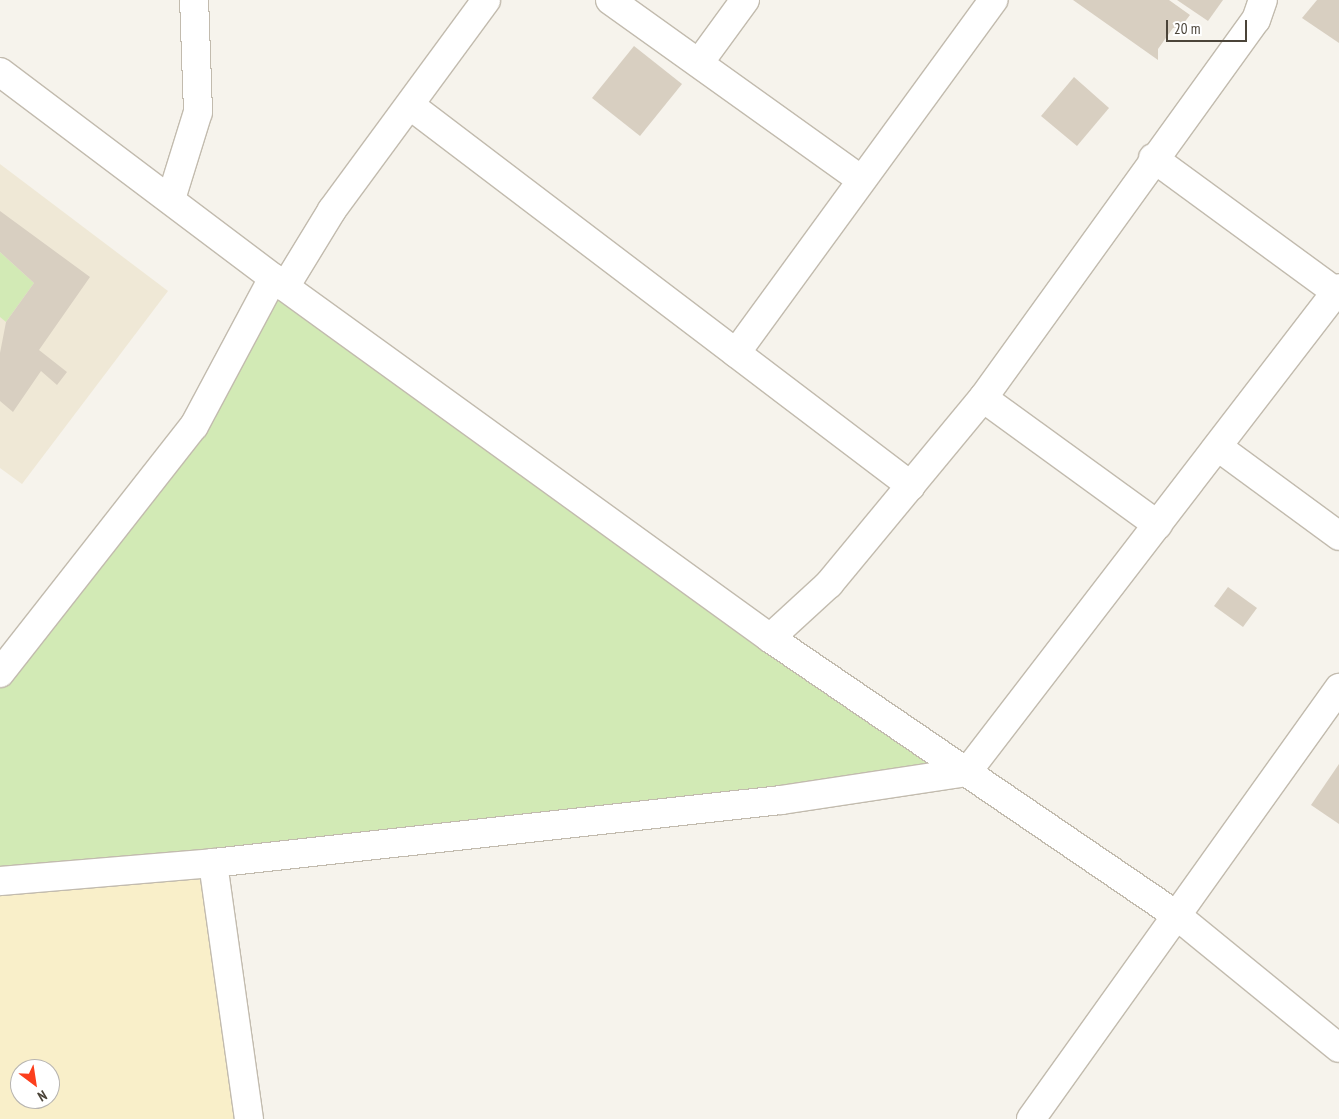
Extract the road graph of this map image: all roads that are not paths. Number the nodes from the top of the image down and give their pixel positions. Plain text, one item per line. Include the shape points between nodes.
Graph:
1 (194, 0) edge
2 (486, 0) edge
3 (610, 0) edge
4 (745, 0) edge
5 (992, 0) edge
6 (1263, 0) edge
7 (699, 63) junction
8 (0, 72) edge
9 (411, 106) junction
10 (1152, 158) junction
11 (860, 178) junction
12 (171, 199) junction
13 (279, 282) junction
14 (1337, 290) edge
15 (736, 353) junction
16 (983, 398) junction
17 (1218, 447) junction
18 (912, 486) junction
19 (1158, 525) junction
20 (1339, 536) edge
21 (770, 638) junction
22 (0, 673) edge
23 (1339, 688) edge
24 (967, 772) junction
25 (213, 863) junction
26 (0, 881) edge
27 (1176, 915) junction
28 (1339, 1048) edge
29 (249, 1119) edge
30 (1031, 1119) edge

1 - 12 street via 198,112
2 - 9 street
3 - 7 street
4 - 7 street
5 - 11 street
6 - 10 street via 1256,20
7 - 11 street
8 - 12 street
9 - 13 street
9 - 15 street
10 - 14 street
10 - 16 street
11 - 15 street
12 - 13 street
13 - 21 street
13 - 22 street via 194,426
14 - 17 street
15 - 18 street
16 - 18 street
16 - 19 street
17 - 19 street
17 - 20 street
18 - 21 street via 829,584
19 - 24 street
21 - 24 street
23 - 27 street
24 - 25 street via 781,800
24 - 27 street
25 - 26 street
25 - 29 street
27 - 28 street
27 - 30 street

